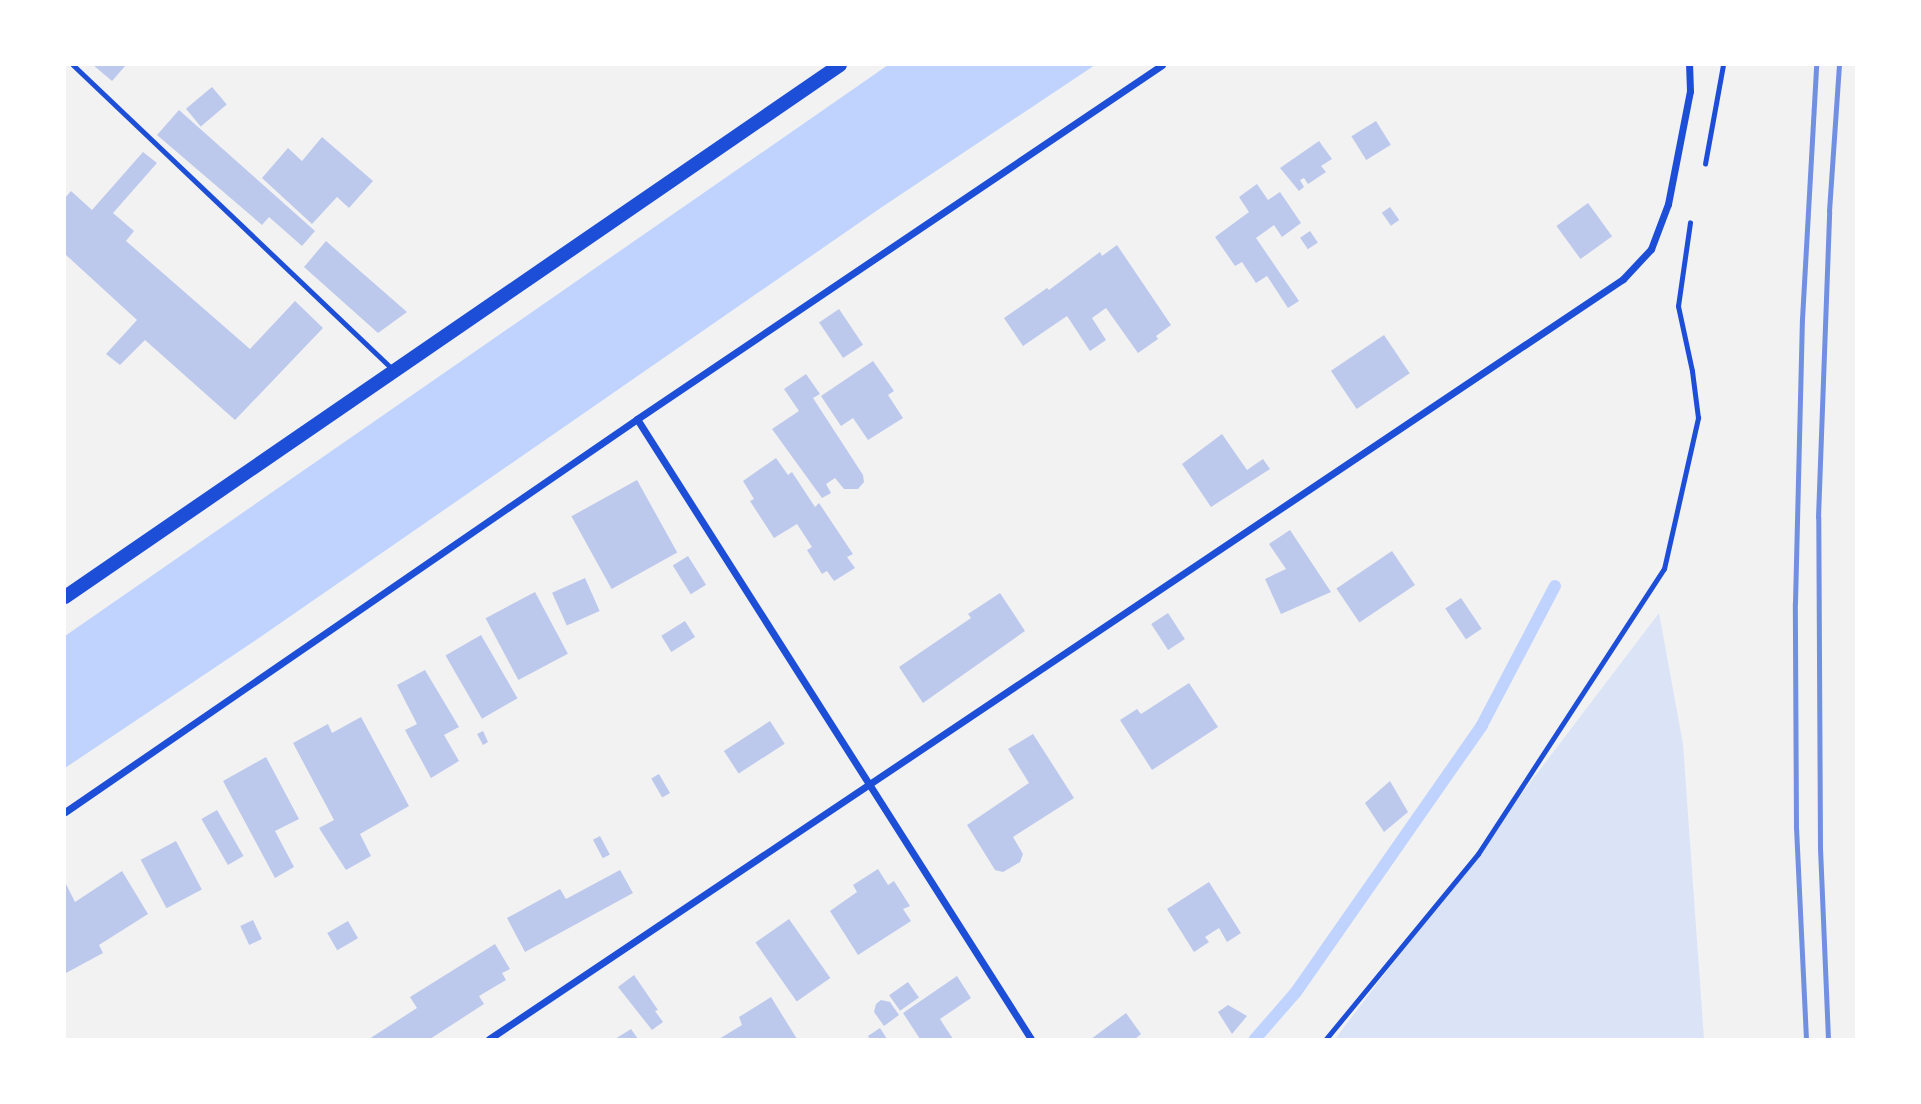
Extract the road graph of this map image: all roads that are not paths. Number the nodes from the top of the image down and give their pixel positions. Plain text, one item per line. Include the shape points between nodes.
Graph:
1 (74, 65) edge
2 (840, 65) edge
3 (1162, 65) edge
4 (1689, 65) edge
5 (394, 371) junction
6 (637, 419) junction
7 (65, 597) edge
8 (869, 782) junction
9 (65, 812) edge
10 (489, 1039) edge
11 (1031, 1039) edge

1 - 5 lane
2 - 5 main road
3 - 6 street
4 - 8 street via 1690,91 1668,204 1651,249 1639,266
5 - 7 main road
6 - 8 street
6 - 9 street
8 - 10 street
8 - 11 street

